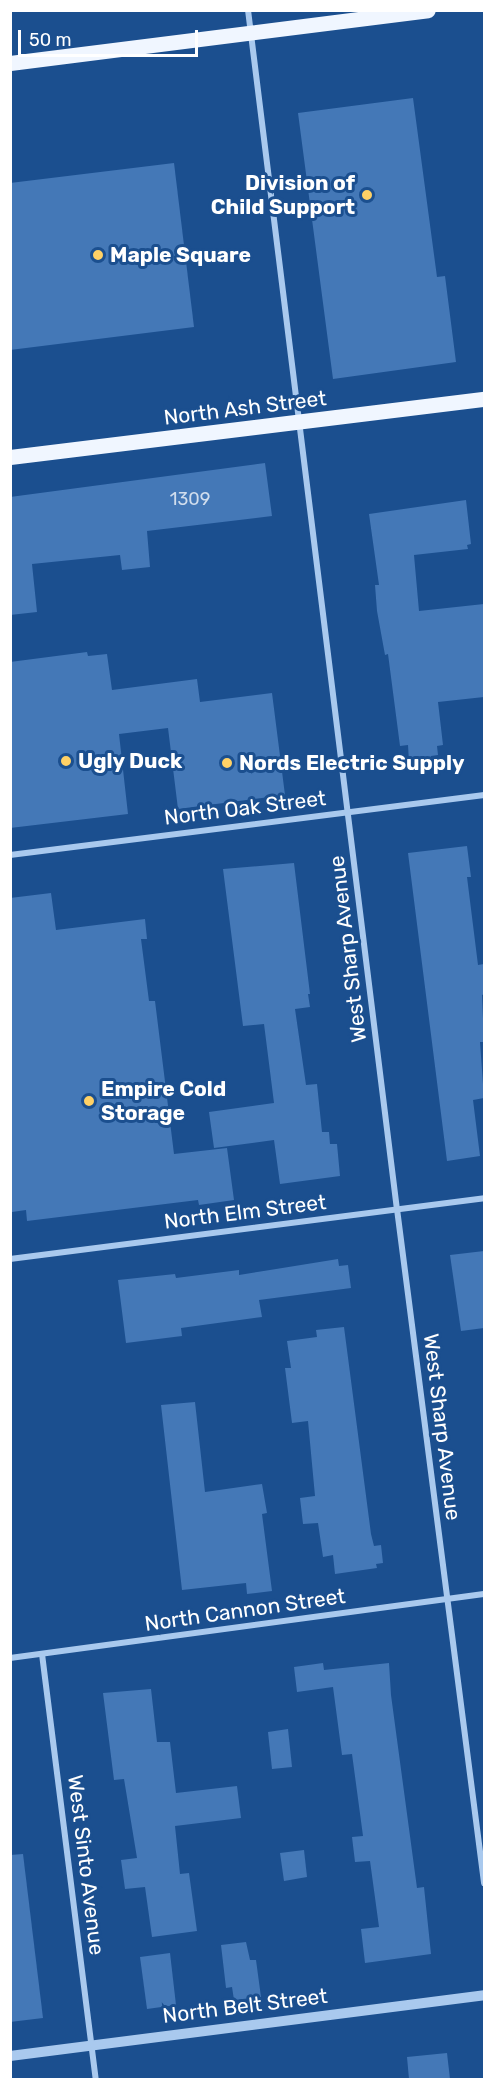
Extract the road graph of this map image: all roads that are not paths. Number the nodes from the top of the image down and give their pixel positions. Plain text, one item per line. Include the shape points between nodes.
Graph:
1 (248, 10) edge
2 (428, 10) edge
3 (252, 33) junction
4 (10, 63) edge
5 (484, 399) edge
6 (299, 422) junction
7 (10, 458) edge
8 (484, 795) edge
9 (348, 812) junction
10 (10, 855) edge
11 (484, 1198) edge
12 (397, 1209) junction
13 (10, 1259) edge
14 (484, 1594) edge
15 (448, 1599) junction
16 (42, 1654) junction
17 (10, 1658) edge
18 (484, 1883) edge
19 (484, 1995) edge
20 (93, 2046) junction
21 (10, 2056) edge
22 (96, 2079) edge

1 - 3 street, West Sharp Avenue
2 - 3 main road
3 - 4 main road
3 - 6 street, West Sharp Avenue
5 - 6 main road, North Ash Street
6 - 7 main road, North Ash Street
6 - 9 street, West Sharp Avenue
8 - 9 street, North Oak Street
9 - 10 street, North Oak Street
9 - 12 street, West Sharp Avenue
11 - 12 street, North Elm Street
12 - 13 street, North Elm Street
12 - 15 street, West Sharp Avenue
14 - 15 street, North Cannon Street
15 - 16 street, North Cannon Street
15 - 18 street, West Sharp Avenue
16 - 17 street, North Cannon Street
16 - 20 street, West Sinto Avenue
19 - 20 street, North Belt Street
20 - 21 street, North Belt Street
20 - 22 street, West Sinto Avenue

